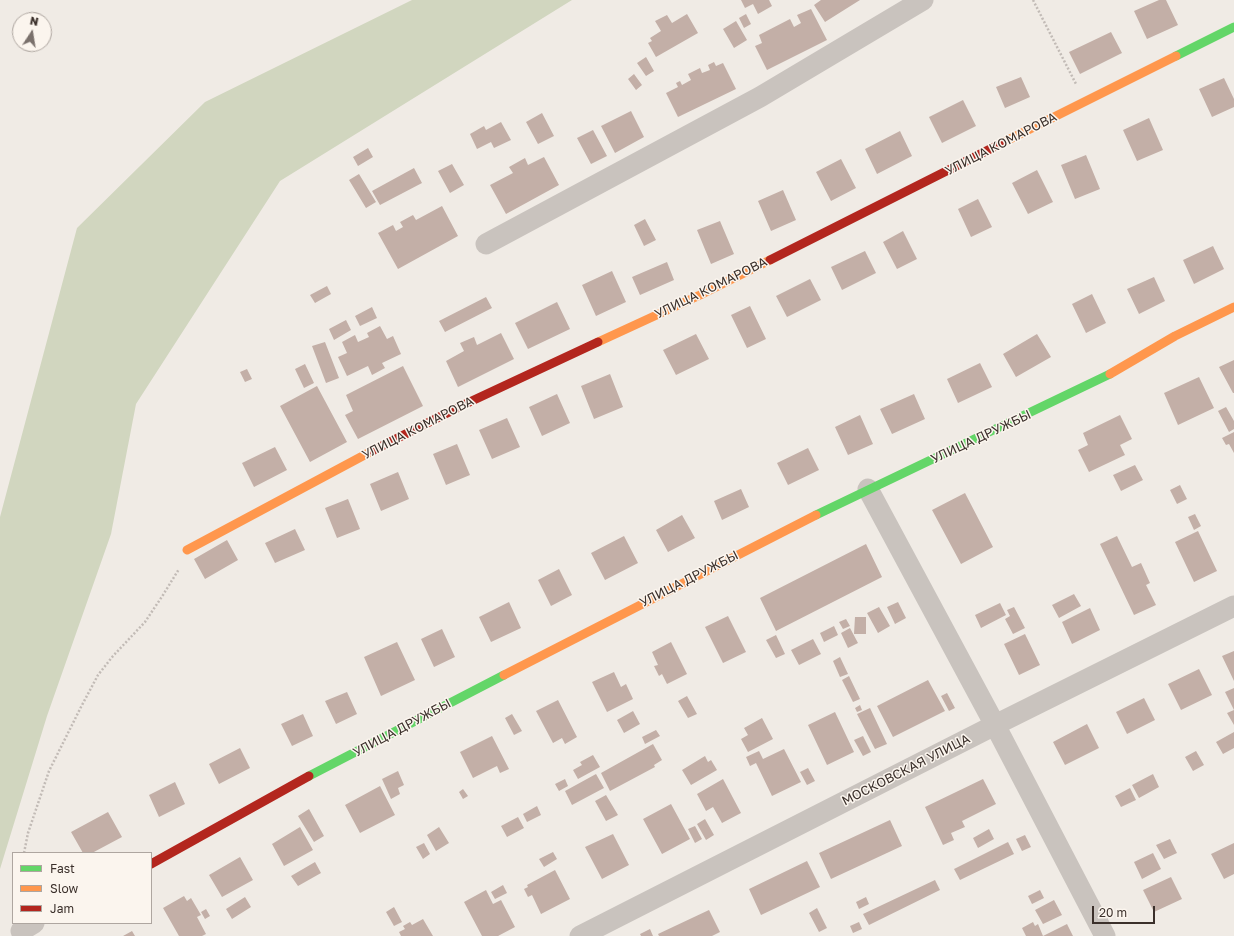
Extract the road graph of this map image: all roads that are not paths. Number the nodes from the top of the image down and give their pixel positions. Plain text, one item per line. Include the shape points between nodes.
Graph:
1 (923, 0) edge
2 (1234, 27) edge
3 (486, 244) dead end
4 (1234, 306) edge
5 (868, 490) junction
6 (187, 550) road end
7 (1234, 606) edge
8 (996, 725) junction
9 (152, 863) edge
10 (580, 936) edge
11 (1105, 936) edge

1 - 3 street via 760,97
2 - 6 street, УЛИЦА КОМАРОВА via 700,295 461,406 348,463
4 - 5 street, УЛИЦА ДРУЖБЫ via 1175,336 1109,376
5 - 8 street
5 - 9 street, УЛИЦА ДРУЖБЫ via 446,704
7 - 8 street, МОСКОВСКАЯ УЛИЦА
8 - 10 street, МОСКОВСКАЯ УЛИЦА
8 - 11 street

